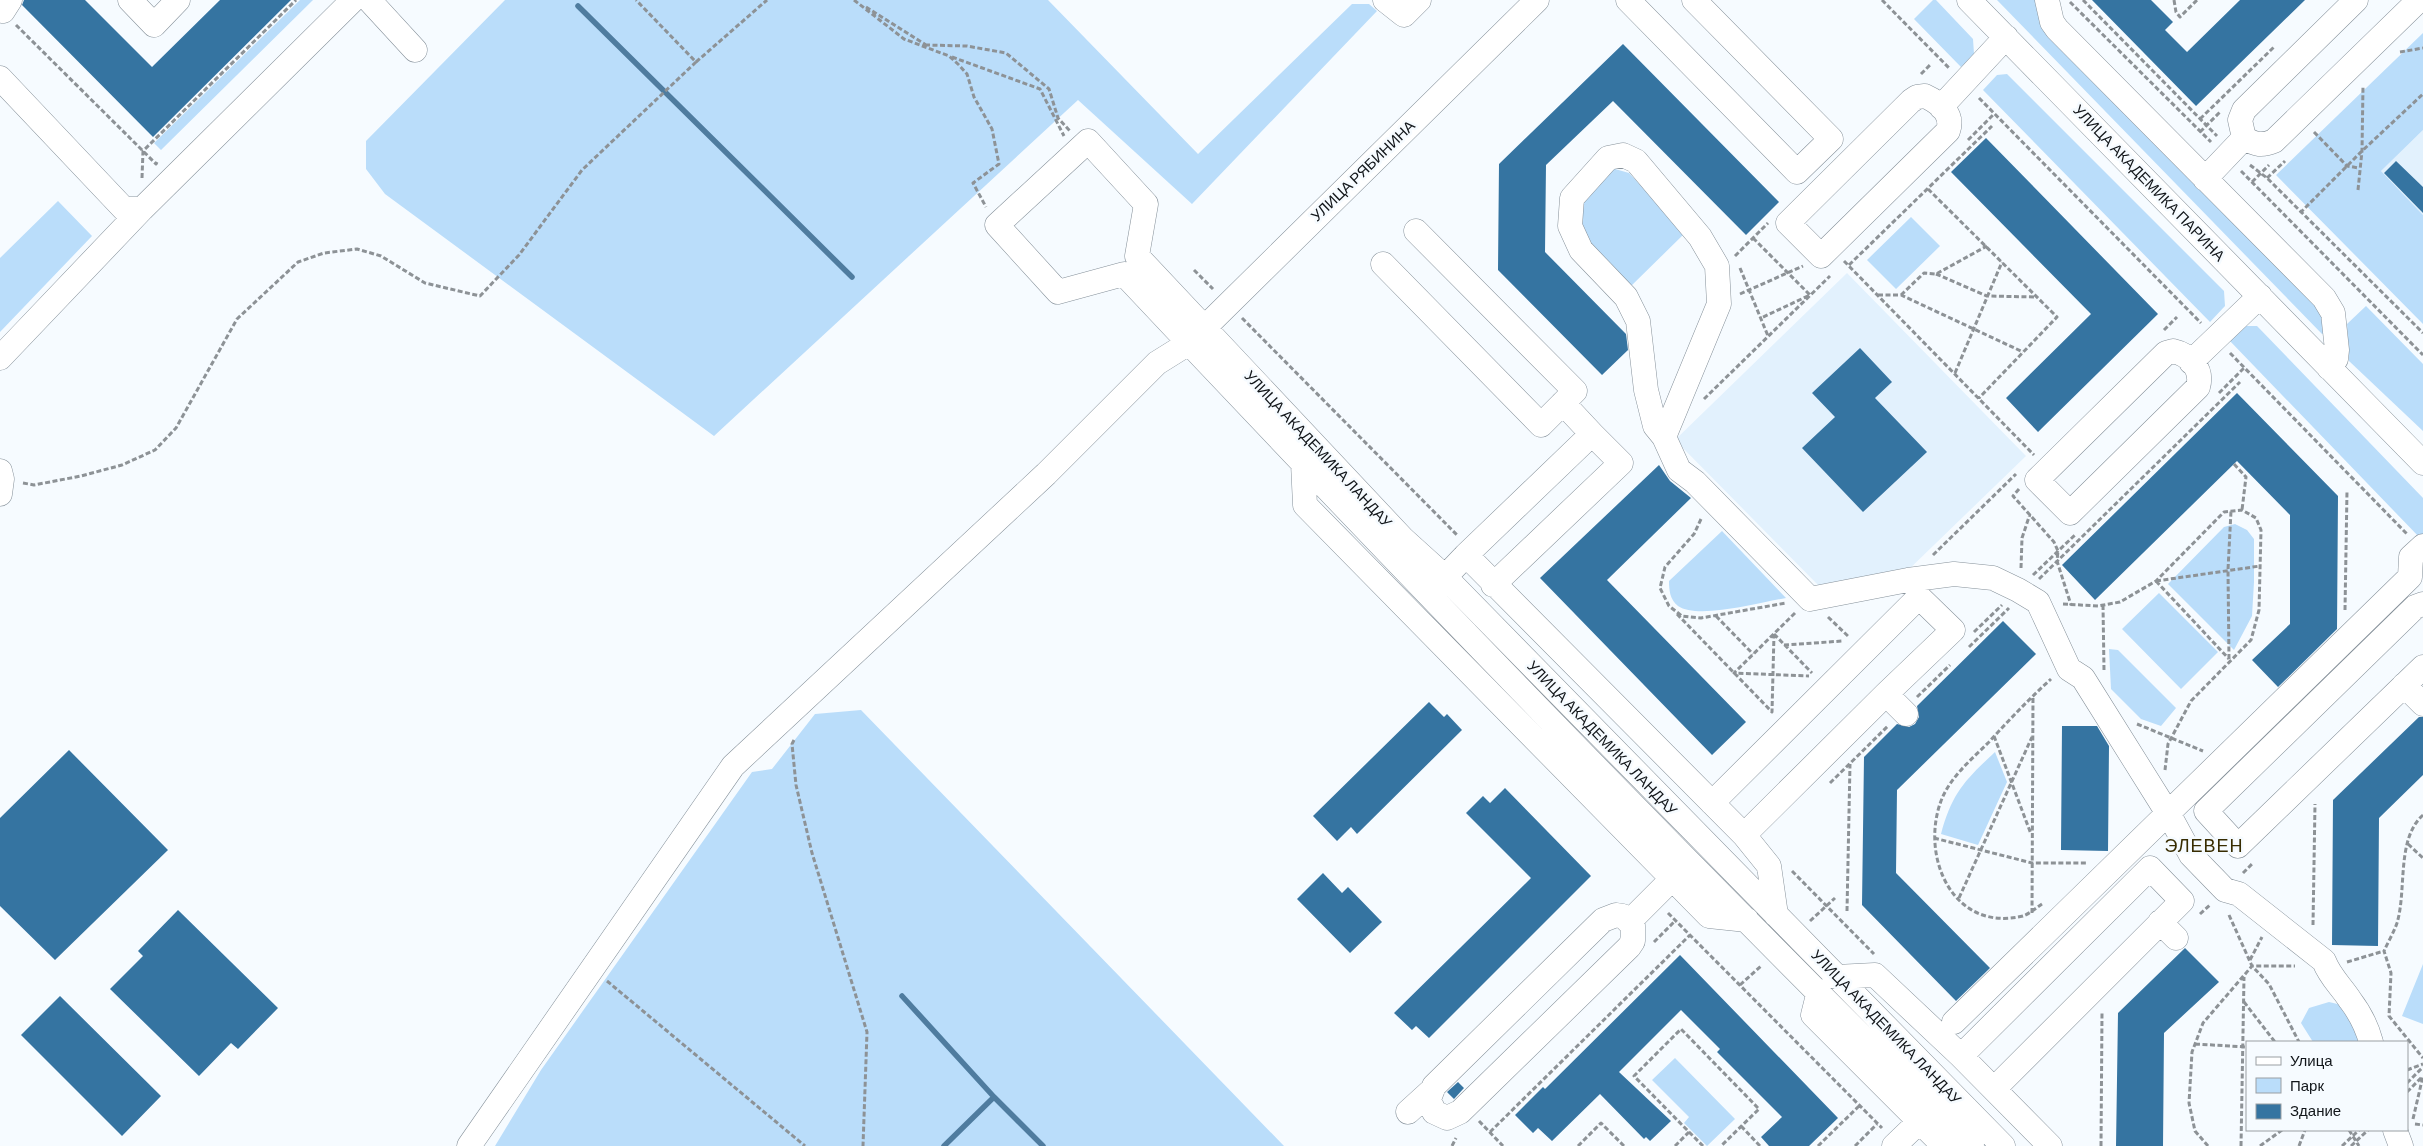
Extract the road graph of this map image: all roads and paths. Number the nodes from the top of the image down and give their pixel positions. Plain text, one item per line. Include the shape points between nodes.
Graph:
1 (130, 0) edge
2 (178, 0) edge
3 (296, 0) edge
4 (354, 0) edge
5 (369, 0) edge
6 (636, 0) edge
7 (767, 0) edge
8 (854, 0) edge
9 (1385, 0) edge
10 (1419, 0) edge
11 (1538, 0) edge
12 (1628, 0) edge
13 (1694, 0) edge
14 (1882, 0) edge
15 (1969, 0) edge
16 (2047, 0) edge
17 (2068, 0) edge
18 (2083, 0) edge
19 (2174, 0) edge
20 (2197, 0) edge
21 (2356, 0) edge
22 (2419, 0) edge
23 (7, 6) edge
24 (2006, 37) junction
25 (2278, 44) dead end
26 (924, 45) dead end
27 (2423, 48) edge
28 (415, 50) dead end
29 (2400, 52) dead end
30 (696, 62) junction
31 (0, 78) edge
32 (1964, 83) junction
33 (2364, 86) dead end
34 (2423, 94) edge
35 (1941, 107) junction
36 (1994, 114) junction
37 (2200, 119) junction
38 (1992, 126) dead end
39 (2314, 132) dead end
40 (1966, 142) dead end
41 (1072, 143) junction
42 (2234, 149) junction
43 (2362, 150) junction
44 (143, 151) junction
45 (162, 157) dead end
46 (2347, 166) junction
47 (2359, 168) junction
48 (1797, 172) junction
49 (2205, 179) junction
50 (1928, 188) junction
51 (2358, 190) dead end
52 (1818, 193) junction
53 (142, 209) junction
54 (2300, 213) junction
55 (1888, 219) dead end
56 (996, 225) junction
57 (1416, 232) dead end
58 (1753, 238) dead end
59 (1987, 246) junction
60 (1735, 256) dead end
61 (1840, 260) dead end
62 (1846, 261) junction
63 (2002, 262) junction
64 (1811, 263) dead end
65 (1383, 264) dead end
66 (1849, 265) junction
67 (1839, 268) dead end
68 (1788, 273) junction
69 (1936, 274) junction
70 (1832, 275) dead end
71 (1749, 290) junction
72 (1878, 294) junction
73 (1810, 296) junction
74 (1901, 296) junction
75 (1987, 296) junction
76 (2260, 296) junction
77 (2037, 297) junction
78 (1719, 304) junction
79 (2177, 317) dead end
80 (1761, 318) junction
81 (1973, 330) junction
82 (2163, 331) dead end
83 (2423, 333) edge
84 (1196, 335) junction
85 (1769, 336) junction
86 (2216, 339) junction
87 (2023, 352) junction
88 (2423, 355) edge
89 (0, 358) edge
90 (2192, 362) junction
91 (2329, 368) junction
92 (1954, 373) junction
93 (2240, 382) dead end
94 (1979, 398) junction
95 (1563, 403) junction
96 (1699, 404) dead end
97 (2195, 426) junction
98 (2199, 430) dead end
99 (1592, 434) junction
100 (1664, 437) junction
101 (2042, 449) dead end
102 (2035, 456) junction
103 (2036, 462) dead end
104 (1303, 463) junction
105 (2028, 463) dead end
106 (2423, 463) edge
107 (2234, 464) dead end
108 (2021, 470) dead end
109 (1, 482) edge
110 (2025, 482) dead end
111 (2347, 491) dead end
112 (2242, 510) junction
113 (2231, 511) junction
114 (2030, 514) junction
115 (1703, 517) dead end
116 (2422, 547) edge
117 (1466, 555) junction
118 (2057, 561) junction
119 (2260, 566) junction
120 (2228, 570) junction
121 (1445, 577) junction
122 (1908, 580) junction
123 (2156, 581) junction
124 (1494, 585) junction
125 (2031, 598) junction
126 (1810, 599) junction
127 (2423, 604) edge
128 (2071, 605) junction
129 (2103, 605) junction
130 (1668, 606) junction
131 (1716, 616) junction
132 (1856, 630) dead end
133 (1774, 634) junction
134 (2345, 640) junction
135 (1845, 641) junction
136 (1784, 645) junction
137 (1838, 648) dead end
138 (1753, 654) junction
139 (2229, 660) junction
140 (1818, 667) dead end
141 (2423, 667) edge
142 (2069, 669) junction
143 (2104, 672) dead end
144 (1734, 673) junction
145 (1773, 674) junction
146 (1810, 675) junction
147 (1803, 682) dead end
148 (2404, 685) junction
149 (1886, 694) junction
150 (2033, 696) junction
151 (2423, 704) edge
152 (1778, 706) dead end
153 (2102, 709) junction
154 (1772, 712) junction
155 (1906, 714) dead end
156 (1765, 719) dead end
157 (2033, 734) junction
158 (1994, 736) junction
159 (795, 737) dead end
160 (2172, 738) junction
161 (2223, 759) junction
162 (1850, 763) dead end
163 (2012, 781) junction
164 (1712, 803) junction
165 (2315, 804) dead end
166 (2159, 807) junction
167 (2423, 814) edge
168 (2149, 832) junction
169 (1744, 836) junction
170 (2032, 836) junction
171 (1934, 838) junction
172 (2408, 844) junction
173 (1981, 850) junction
174 (2423, 858) edge
175 (2096, 862) dead end
176 (2032, 863) junction
177 (2150, 868) junction
178 (1672, 879) junction
179 (2225, 890) junction
180 (1654, 898) junction
181 (1959, 898) junction
182 (2048, 900) dead end
183 (1847, 910) dead end
184 (2032, 911) junction
185 (1776, 915) junction
186 (1747, 920) junction
187 (1630, 921) junction
188 (1690, 935) junction
189 (2031, 948) junction
190 (2384, 951) junction
191 (2321, 959) junction
192 (2252, 966) junction
193 (592, 968) junction
194 (2244, 977) junction
195 (1828, 984) junction
196 (2244, 1001) junction
197 (2102, 1009) dead end
198 (1954, 1022) dead end
199 (2274, 1041) edge
200 (2298, 1041) edge
201 (2371, 1041) edge
202 (2195, 1044) junction
203 (2245, 1046) edge
204 (1961, 1056) junction
205 (2423, 1058) edge
206 (2423, 1065) edge
207 (2408, 1070) edge
208 (2423, 1076) edge
209 (2408, 1082) edge
210 (1994, 1089) junction
211 (2408, 1091) edge
212 (1430, 1092) junction
213 (1859, 1106) junction
214 (1408, 1112) dead end
215 (2408, 1116) edge
216 (1475, 1117) dead end
217 (1919, 1122) junction
218 (1877, 1124) junction
219 (1741, 1126) junction
220 (2281, 1131) edge
221 (2305, 1131) edge
222 (2350, 1131) edge
223 (2358, 1131) edge
224 (2367, 1131) edge
225 (2403, 1131) edge
226 (1490, 1132) junction
227 (1689, 1132) junction
228 (2353, 1136) junction
229 (2356, 1141) junction
230 (1896, 1145) edge
231 (469, 1146) edge
232 (805, 1146) edge
233 (863, 1146) edge
234 (1503, 1146) edge
235 (1578, 1146) edge
236 (1624, 1146) edge
237 (1675, 1146) edge
238 (1703, 1146) edge
239 (1721, 1146) edge
240 (1760, 1146) edge
241 (1818, 1146) edge
242 (1855, 1146) edge
243 (1944, 1146) edge
244 (1972, 1146) edge
245 (2002, 1146) edge
246 (2050, 1146) edge
247 (2101, 1146) edge
248 (2206, 1146) edge
249 (2241, 1146) edge
250 (2260, 1146) edge
251 (2299, 1146) edge
252 (2342, 1146) edge
253 (2351, 1146) edge
254 (2359, 1146) edge
255 (2401, 1146) edge

1 - 2 street via 154,25
3 - 44 path
4 - 53 street
5 - 28 street
6 - 30 path
7 - 30 path
8 - 41 path via 934,50 1040,89
8 - 56 path via 904,39 950,56 967,74 974,96 992,129 999,164 973,183
9 - 10 street via 1404,15
11 - 84 street, УЛИЦА РЯБИНИНА
12 - 48 street
13 - 48 street via 1831,139
14 - 32 path
15 - 24 street, УЛИЦА АКАДЕМИКА ПАРИНА
16 - 49 street via 2057,29
17 - 42 path
18 - 37 path
19 - 20 path via 2180,17
21 - 42 street via 2244,110
22 - 42 street via 2274,141
23 - 44 path
24 - 32 street
24 - 76 street, УЛИЦА АКАДЕМИКА ПАРИНА
25 - 37 path
26 - 41 path via 968,46 1006,53 1049,89 1058,118
27 - 29 path
30 - 109 path via 582,170 518,254 480,296 425,284 381,256 357,249 324,253 298,262 237,319 176,428 155,450 122,465 81,476 34,485
31 - 53 street via 124,209
32 - 35 street
32 - 36 path
33 - 43 path
34 - 43 path
35 - 52 street via 1925,96 1911,101
35 - 52 street via 1949,115 1948,131 1821,256 1788,223
36 - 40 path
36 - 86 path
37 - 42 path
38 - 50 path
39 - 46 path
41 - 56 street
41 - 84 street via 1088,141 1146,204 1137,256
42 - 49 street
42 - 54 path via 2268,178
42 - 88 path
43 - 46 path
43 - 47 path
44 - 45 path via 156,164
46 - 47 path
46 - 54 path
47 - 51 path
48 - 52 street
49 - 91 street via 2324,298 2333,313 2337,350 2336,359
50 - 59 path
50 - 66 path
53 - 89 street
54 - 83 path
55 - 62 path
56 - 84 street via 1058,292 1124,274
57 - 95 street via 1575,391
58 - 68 path
59 - 63 path
59 - 69 path
60 - 71 path
61 - 62 path
62 - 66 path
62 - 67 path
63 - 75 path
63 - 77 path
64 - 68 path
65 - 95 street via 1541,425
66 - 72 path
68 - 71 path
68 - 73 path
69 - 74 path via 1924,273
69 - 75 path
70 - 73 path
71 - 78 path
71 - 80 path
72 - 74 path
72 - 92 path
73 - 80 path
73 - 85 path
74 - 81 path
75 - 77 path
75 - 81 path
76 - 86 street
76 - 91 street, УЛИЦА АКАДЕМИКА ПАРИНА
77 - 87 path via 2057,317
78 - 100 street
78 - 100 street via 1717,266 1700,237 1636,161 1623,155 1608,158 1572,198 1570,226 1581,250 1626,298 1638,321 1646,390 1655,426
79 - 82 path
80 - 85 path
81 - 87 path
81 - 92 path
84 - 104 street, УЛИЦА АКАДЕМИКА ЛАНДАУ
84 - 121 street, УЛИЦА АКАДЕМИКА ЛАНДАУ
84 - 193 street, УЛИЦА РЯБИНИНА via 1157,363 1046,474 733,766
85 - 96 path
86 - 90 street
86 - 116 path
87 - 94 path
90 - 90 street via 2201,379 2198,388 2070,513 2037,480 2166,353 2181,353
91 - 106 street, УЛИЦА АКАДЕМИКА ПАРИНА
92 - 94 path
93 - 97 path
94 - 102 path
95 - 99 street
97 - 98 path
97 - 118 path
99 - 117 street
99 - 124 street via 1621,463
100 - 126 street via 1679,470 1695,482
101 - 102 path
102 - 103 path
102 - 105 path
104 - 178 street via 1305,506
104 - 186 street, УЛИЦА АКАДЕМИКА ЛАНДАУ
107 - 112 path via 2246,477
108 - 122 path
110 - 114 path via 2013,496
111 - 134 path
112 - 113 path
112 - 119 path via 2256,518 2261,530
113 - 120 path
113 - 123 path via 2224,512
114 - 118 path via 2054,542 2058,551
114 - 125 path via 2022,538 2021,565
115 - 130 path via 1694,534 1665,567 1660,588
116 - 134 street via 2411,556 2410,577
117 - 121 street
117 - 124 street
118 - 125 path
118 - 128 path
119 - 120 path
119 - 139 path via 2259,610 2251,640
120 - 123 path
120 - 139 path
121 - 185 street, УЛИЦА АКАДЕМИКА ЛАНДАУ
122 - 125 street via 1954,574 1993,578
122 - 126 street
123 - 129 path via 2120,602
123 - 139 path
124 - 164 street
125 - 128 path
125 - 142 street
126 - 131 path
126 - 133 path
127 - 148 street via 2414,607 2206,811 2238,846
128 - 129 path
129 - 143 path
130 - 131 path via 1682,616
130 - 144 path
131 - 138 path
132 - 135 path
133 - 136 path
133 - 138 path
133 - 145 path
134 - 161 street
135 - 136 path
135 - 137 path
136 - 146 path
138 - 144 path
139 - 160 path via 2191,701
140 - 146 path
141 - 148 street
142 - 150 path via 2054,677
142 - 153 street via 2083,678
144 - 145 path
144 - 154 path
145 - 146 path
145 - 154 path
146 - 147 path
148 - 151 street
149 - 155 street
149 - 164 street via 1953,630 1919,596
149 - 169 street
150 - 157 path
150 - 158 path
152 - 154 path
153 - 160 path
153 - 166 street
154 - 156 path
157 - 163 path
157 - 170 path
158 - 163 path
158 - 171 path via 1954,777 1942,799
159 - 233 path via 792,744 796,785 810,844 867,1032
160 - 161 path
160 - 166 path via 2168,744
161 - 166 street
162 - 183 path
163 - 170 path
163 - 173 path
164 - 169 street
165 - 191 path
166 - 168 street
166 - 179 street via 2192,855
167 - 172 path via 2416,821
168 - 177 street
168 - 189 street
169 - 185 street via 1769,866
170 - 176 path
171 - 173 path
171 - 181 path via 1936,861 1948,887
172 - 174 path
172 - 190 path via 2397,922
173 - 176 path
173 - 181 path
175 - 176 path
176 - 184 path
177 - 204 street
177 - 210 street via 2182,901 2168,930
178 - 180 street
178 - 186 street via 1709,916
179 - 191 street via 2239,894
179 - 192 path via 2224,904
180 - 187 street
180 - 188 path
181 - 184 path via 1974,912 1997,919 2024,916
182 - 184 path
184 - 189 path
185 - 195 street, УЛИЦА АКАДЕМИКА ЛАНДАУ
186 - 195 street, УЛИЦА АКАДЕМИКА ЛАНДАУ
187 - 212 street via 1616,915 1603,920
187 - 212 street via 1635,934 1629,947 1460,1112 1447,1118 1440,1116 1430,1106
188 - 213 path
188 - 226 path
189 - 198 street
190 - 191 path via 2352,963
190 - 205 path via 2391,973 2389,1016
191 - 192 path
191 - 201 street via 2355,1007
192 - 194 path
192 - 200 path via 2269,984
193 - 231 street, УЛИЦА РЯБИНИНА
193 - 232 path
194 - 196 path
194 - 202 path via 2203,1023
195 - 204 street via 1875,975
195 - 217 street via 1813,1015
195 - 244 street, УЛИЦА АКАДЕМИКА ЛАНДАУ
195 - 245 street, УЛИЦА АКАДЕМИКА ЛАНДАУ
196 - 199 path
196 - 203 path
197 - 247 path
202 - 203 path
202 - 248 path via 2189,1103 2195,1131
203 - 249 path
204 - 210 street
206 - 207 path
206 - 209 path
208 - 211 path
208 - 215 path
210 - 246 street
212 - 214 street
213 - 218 path
213 - 241 path
216 - 226 path
217 - 230 street
217 - 243 street
218 - 230 path
218 - 242 path
219 - 227 path via 1759,1108 1681,1029 1634,1076
219 - 239 path
219 - 240 path
220 - 250 path
221 - 251 path
222 - 228 path
223 - 228 path
224 - 229 path
225 - 255 street
226 - 234 path
227 - 237 path
227 - 238 path
228 - 229 path
228 - 252 path
229 - 253 path
229 - 254 path
235 - 236 path via 1601,1123

